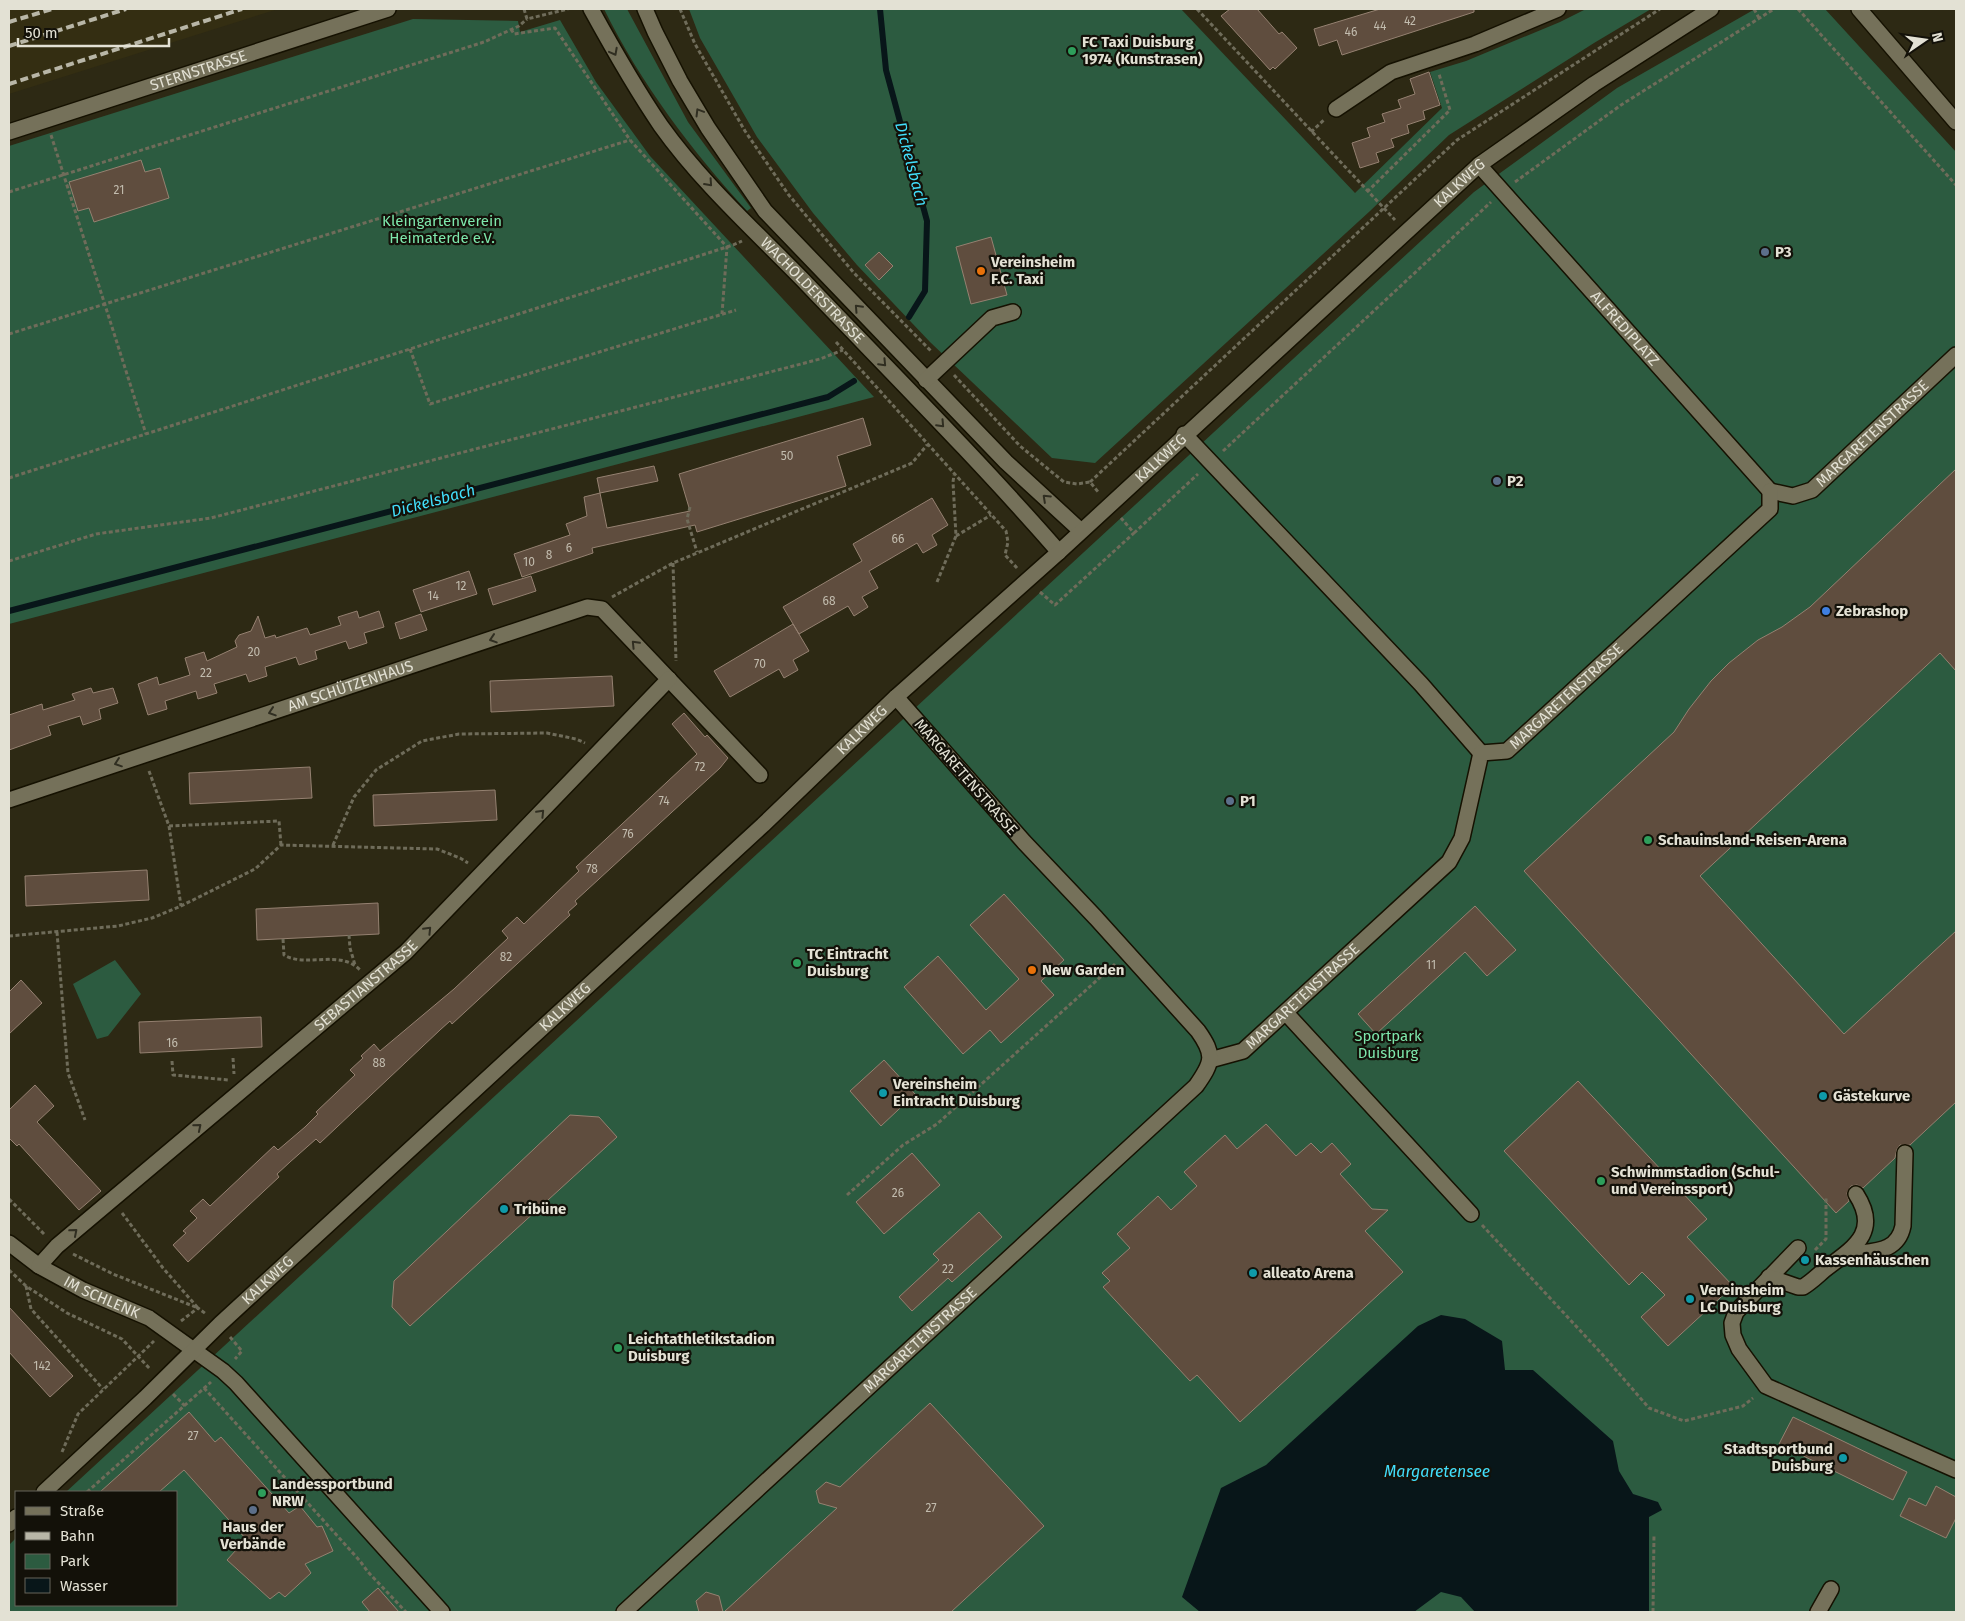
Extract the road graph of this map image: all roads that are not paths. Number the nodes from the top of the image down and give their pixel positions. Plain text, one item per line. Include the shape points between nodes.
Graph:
1 (388, 9) edge
2 (591, 9) edge
3 (645, 9) edge
4 (1558, 9) edge
5 (1711, 9) edge
6 (1859, 9) edge
7 (1336, 109) dead end
8 (1956, 122) edge
9 (9, 132) edge
10 (1479, 165) junction
11 (1014, 312) dead end
12 (1956, 355) edge
13 (926, 380) junction
14 (1184, 434) junction
15 (1770, 492) junction
16 (1081, 531) junction
17 (1059, 552) junction
18 (669, 679) junction
19 (896, 697) junction
20 (1481, 753) junction
21 (760, 775) dead end
22 (9, 800) edge
23 (1286, 1013) junction
24 (1210, 1060) junction
25 (1905, 1153) dead end
26 (1856, 1194) dead end
27 (1472, 1214) road end
28 (9, 1243) edge
29 (1798, 1248) dead end
30 (1847, 1255) junction
31 (39, 1266) junction
32 (1769, 1277) junction
33 (193, 1351) junction
34 (1956, 1470) edge
35 (45, 1491) edge
36 (1831, 1589) dead end
37 (442, 1612) edge
38 (624, 1612) edge
39 (1818, 1612) edge

1 - 9 street, STERNSTRASSE
2 -> 17 street, WACHOLDERSTRASSE via 623,68 662,127 709,183 907,388
13 -> 3 street, WACHOLDERSTRASSE via 765,210 708,128 680,81
4 - 7 street via 1475,44 1391,72
5 - 10 street, KALKWEG via 1594,84
6 - 8 street
10 - 14 street, KALKWEG
10 - 15 street, ALFREDIPLATZ
11 - 13 street via 992,318
12 - 15 street, MARGARETENSTRASSE via 1812,490 1792,496
16 -> 13 street, WACHOLDERSTRASSE via 1006,462
14 - 16 street, KALKWEG
14 - 20 street
15 - 20 street, MARGARETENSTRASSE via 1770,509 1507,751
16 - 17 street, KALKWEG
17 - 19 street, KALKWEG
18 - 21 street
18 -> 22 street, AM SCHÜTZENHAUS via 602,609 587,607
31 -> 18 street, SEBASTIANSTRASSE via 57,1246 406,952
19 - 24 street, MARGARETENSTRASSE via 1198,1031 1208,1045
19 - 33 street, KALKWEG via 763,825
20 - 23 street, MARGARETENSTRASSE via 1462,838 1449,862
23 - 24 street, MARGARETENSTRASSE via 1243,1051
23 - 27 street
24 - 38 street, MARGARETENSTRASSE via 1196,1086
25 - 30 street via 1902,1234 1897,1242 1884,1250
26 - 30 street via 1864,1207 1865,1226 1858,1244
28 - 31 street, IM SCHLENK
29 - 32 street
30 - 32 street via 1804,1287
31 - 33 street, IM SCHLENK via 83,1290 149,1318
32 - 34 street via 1736,1312 1732,1323 1739,1350 1766,1386
33 - 35 street, KALKWEG
33 - 37 street, IM SCHLENK via 236,1383
36 - 39 street

